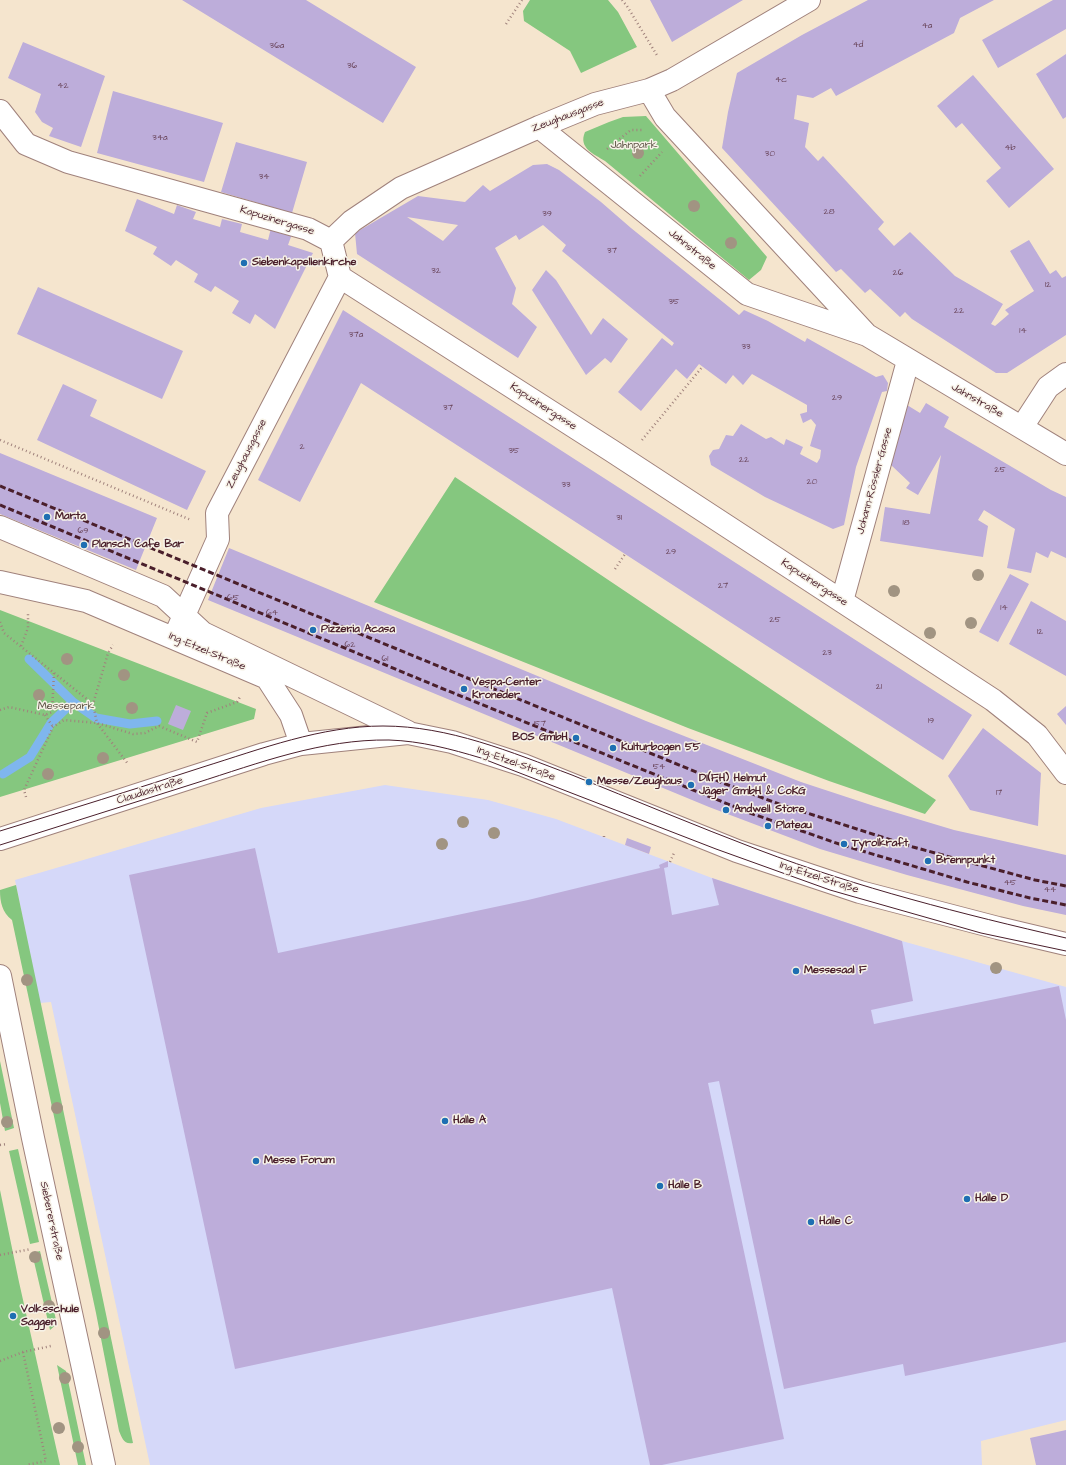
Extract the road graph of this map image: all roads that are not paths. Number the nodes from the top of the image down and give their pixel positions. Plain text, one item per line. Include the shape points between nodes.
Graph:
1 (809, 0) edge
2 (649, 90) junction
3 (0, 111) edge
4 (539, 126) junction
5 (332, 241) junction
6 (340, 277) junction
7 (867, 335) junction
8 (908, 361) junction
9 (1066, 374) edge
10 (1022, 427) junction
11 (1066, 454) edge
12 (0, 527) edge
13 (1, 584) edge
14 (842, 601) junction
15 (174, 638) junction
16 (408, 733) junction
17 (301, 744) junction
18 (1066, 772) edge
19 (0, 839) edge
20 (1066, 944) edge
21 (0, 976) edge
22 (104, 1465) edge

1 - 2 street, Zeughausgasse via 672,80
2 - 4 street, Zeughausgasse via 595,104
2 - 7 street, Jahnstraße via 670,122
3 - 5 street, Kapuzinergasse via 26,144 68,162 308,229
4 - 5 street, Zeughausgasse via 401,188 352,221
4 - 7 street, Jahnstraße via 746,294
5 - 6 street
6 - 14 street, Kapuzinergasse
6 - 15 street, Zeughausgasse via 217,513 218,540
7 - 8 street, Jahnstraße
8 - 10 street, Jahnstraße
8 - 14 street, Johann-Rössler-Gasse
9 - 10 street via 1048,387
10 - 11 street, Jahnstraße
12 - 16 street via 163,596 203,633
13 - 15 street, Ing.-Etzel-Straße via 86,601
14 - 18 street, Kapuzinergasse via 993,700 1036,735
15 - 17 street, Ing.-Etzel-Straße via 267,678 291,715
16 - 17 street, Ing.-Etzel-Straße
16 - 20 street, Ing.-Etzel-Straße via 452,742 523,765 738,851 860,892
17 - 19 street, Claudiastraße
21 - 22 street, Siebererstraße

